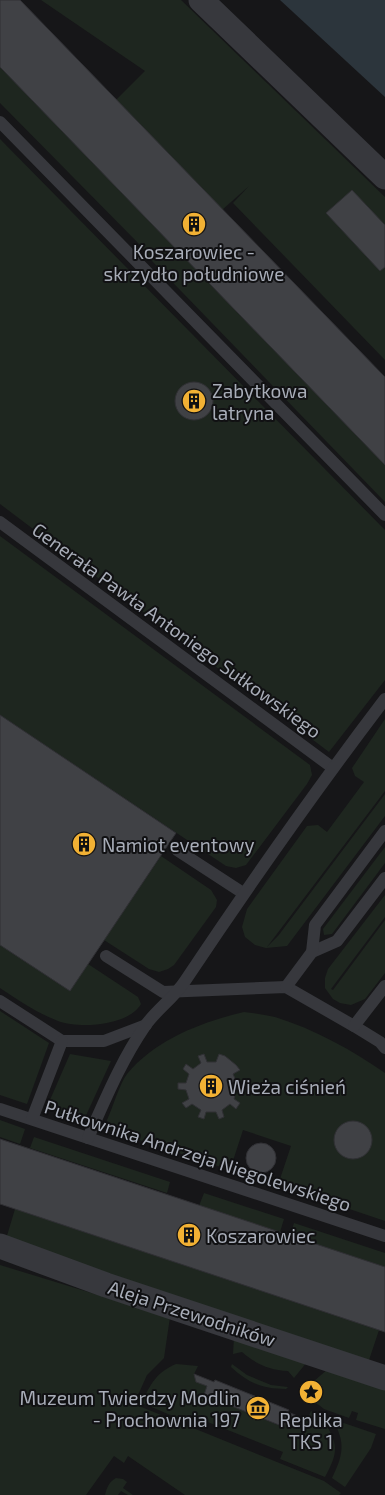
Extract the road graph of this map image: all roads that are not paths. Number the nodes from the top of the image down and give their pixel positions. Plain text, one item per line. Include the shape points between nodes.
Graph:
1 (200, 0) edge
2 (0, 122) edge
3 (385, 177) edge
4 (385, 515) edge
5 (0, 522) edge
6 (385, 699) edge
7 (333, 768) junction
8 (385, 831) edge
9 (178, 850) dead end
10 (385, 878) edge
11 (243, 893) junction
12 (312, 952) junction
13 (106, 956) dead end
14 (385, 986) edge
15 (286, 987) junction
16 (178, 992) junction
17 (0, 1001) edge
18 (146, 1025) junction
19 (354, 1026) junction
20 (62, 1041) junction
21 (385, 1048) edge
22 (0, 1109) edge
23 (32, 1120) junction
24 (88, 1138) junction
25 (385, 1236) edge
26 (0, 1246) edge
27 (385, 1378) edge

1 - 3 street
2 - 4 lane
5 - 7 lane, Generała Pawła Antoniego Sułkowskiego
6 - 7 lane
7 - 11 lane
8 - 12 lane via 315,924
9 - 11 lane
10 - 12 lane via 337,941
11 - 16 lane
12 - 15 lane
13 - 16 lane via 163,992
14 - 19 lane
15 - 16 lane
15 - 19 lane
16 - 18 lane
17 - 20 lane
18 - 20 lane via 104,1041
18 - 24 lane via 121,1065
19 - 21 lane
20 - 23 lane
22 - 23 lane, Pułkownika Andrzeja Niegolewskiego
23 - 24 lane, Pułkownika Andrzeja Niegolewskiego
24 - 25 lane, Pułkownika Andrzeja Niegolewskiego
26 - 27 street, Aleja Przewodników via 106,1285

